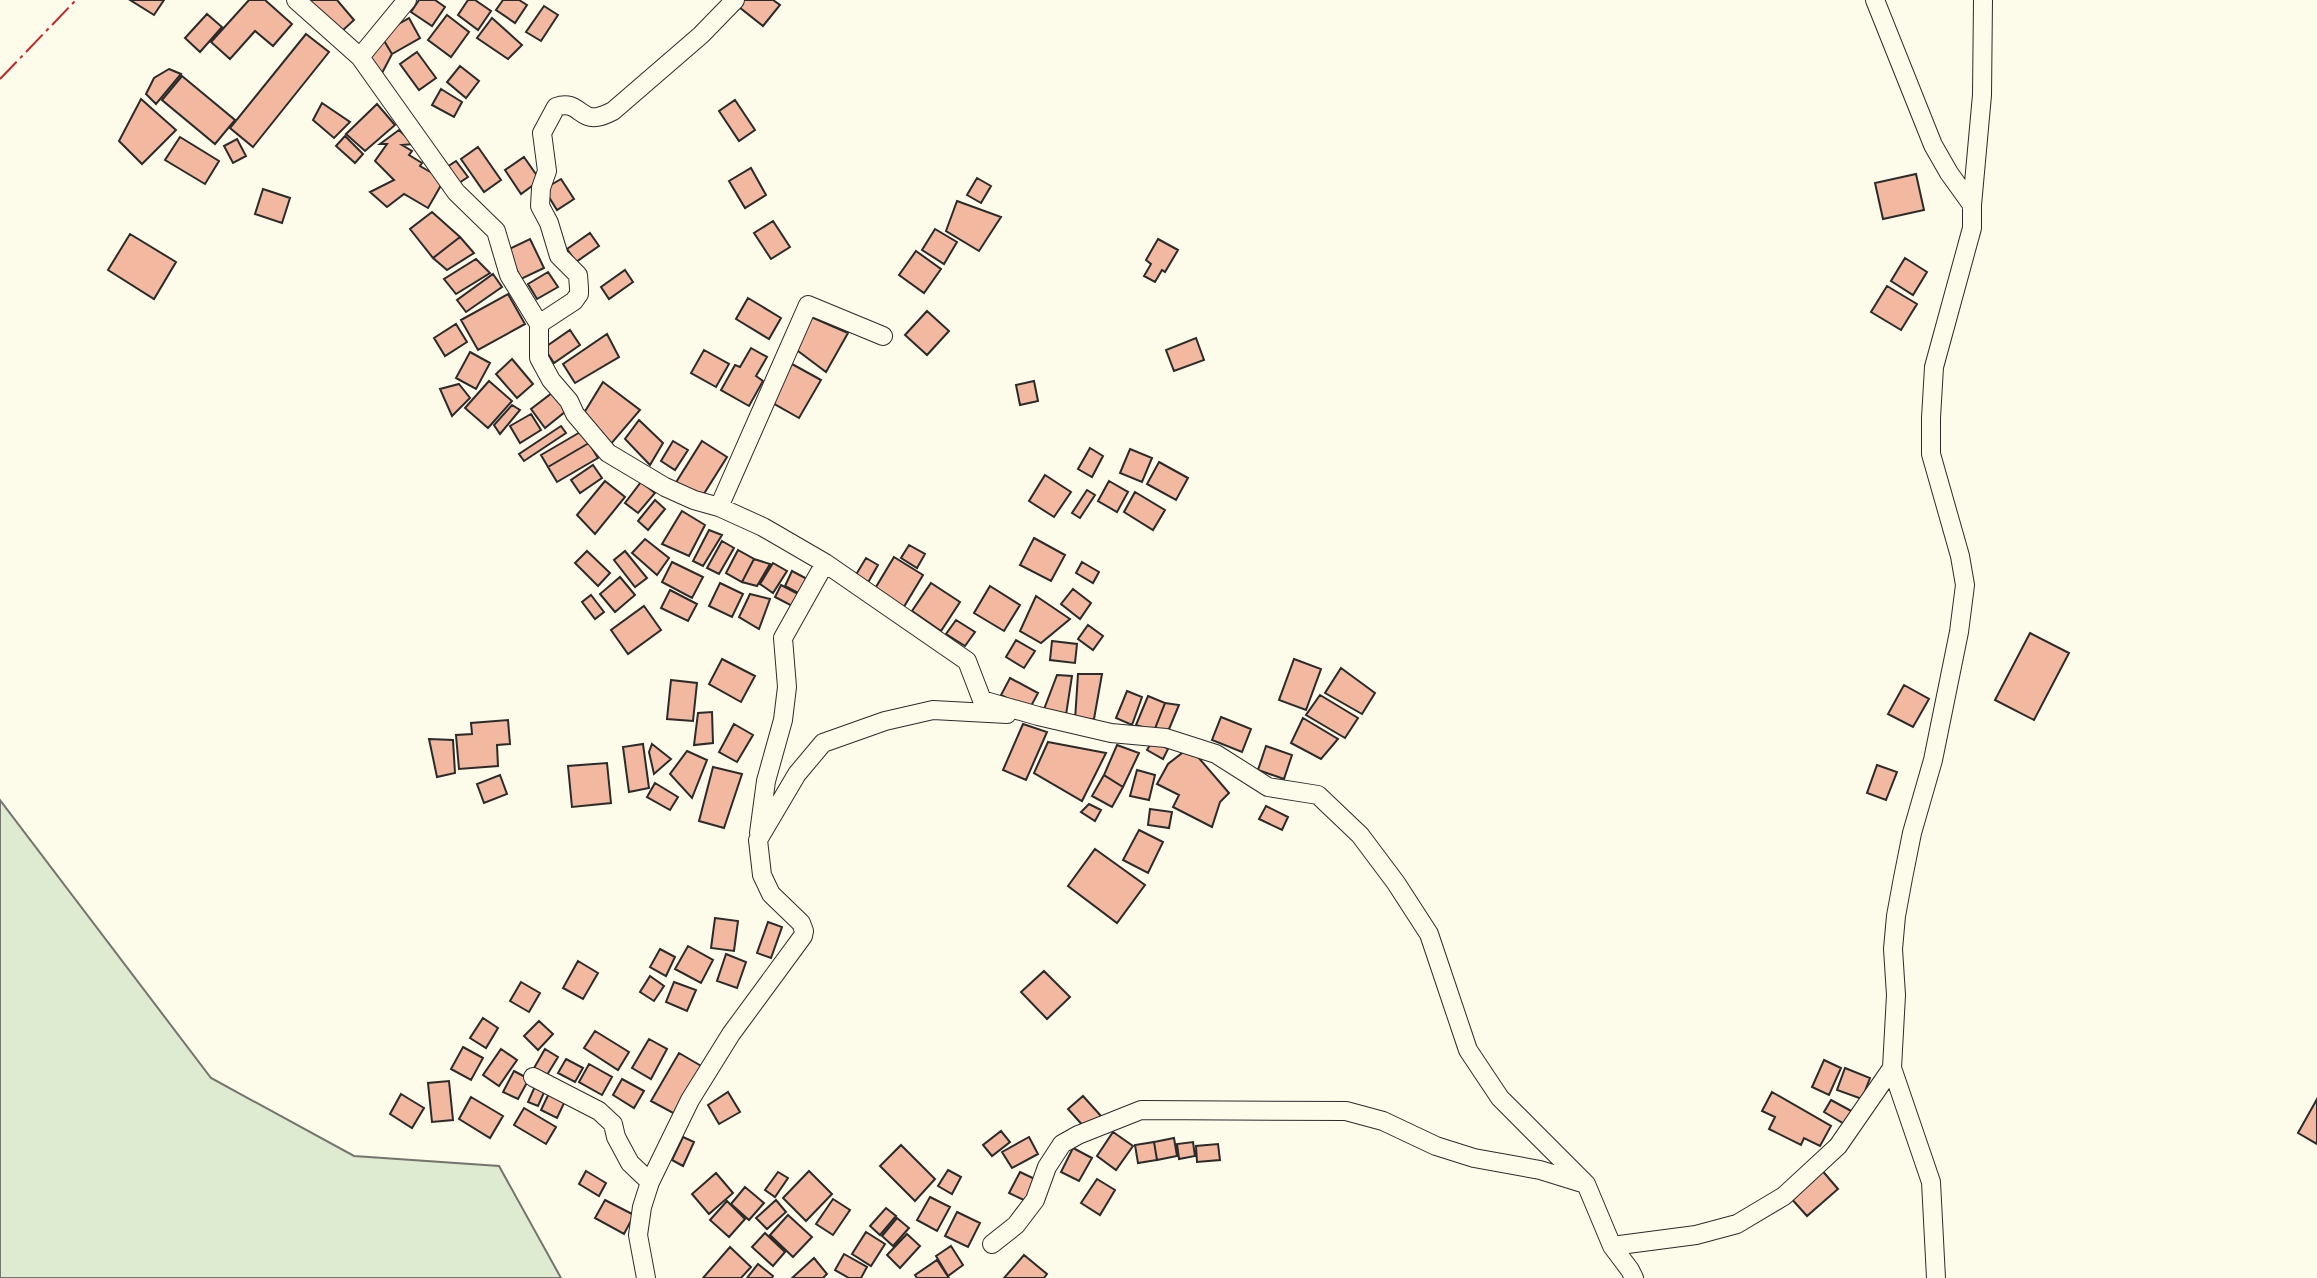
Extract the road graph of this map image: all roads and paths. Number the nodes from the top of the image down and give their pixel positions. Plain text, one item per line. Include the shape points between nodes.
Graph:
1 (296, 0) edge
2 (407, 0) edge
3 (735, 0) edge
4 (1875, 0) edge
5 (1983, 0) edge
6 (360, 57) junction
7 (1972, 205) junction
8 (539, 324) junction
9 (883, 336) dead end
10 (719, 507) junction
11 (825, 563) junction
12 (1038, 716) junction
13 (758, 840) junction
14 (1892, 1068) junction
15 (533, 1077) dead end
16 (650, 1182) junction
17 (1586, 1184) junction
18 (992, 1244) dead end
19 (1612, 1247) junction
20 (646, 1278) edge
21 (1634, 1278) edge
22 (1937, 1278) edge

1 - 6 street
2 - 6 street
3 - 8 street via 613,111 588,117 564,103 556,107 542,133 547,172 540,206 559,256 578,275 579,295
4 - 7 street via 1933,145
5 - 7 street via 1982,95
6 - 8 street via 456,192 496,231 509,275
7 - 14 street via 1972,228 1934,367 1931,418 1931,454 1965,585 1933,760 1912,833 1896,916
8 - 10 street via 539,358 575,414 608,453 665,487
9 - 10 street via 808,305
10 - 11 street
11 - 12 street via 967,661 982,700
11 - 13 street via 783,638 787,687
12 - 13 street via 933,710 823,743 797,774
12 - 17 street via 1111,733 1166,738 1216,754 1268,788 1318,795 1360,835 1429,934 1468,1050 1500,1098
13 - 16 street via 762,875 771,894 801,923 803,936 731,1034 690,1100
14 - 19 street via 1839,1146 1784,1196 1737,1224
14 - 22 street via 1931,1182
15 - 16 street via 599,1111 613,1124 630,1163
16 - 20 street via 638,1235
17 - 18 street via 1474,1158 1346,1111 1141,1110 1062,1144 1047,1167 1035,1200 1016,1226
17 - 19 street
19 - 21 street

